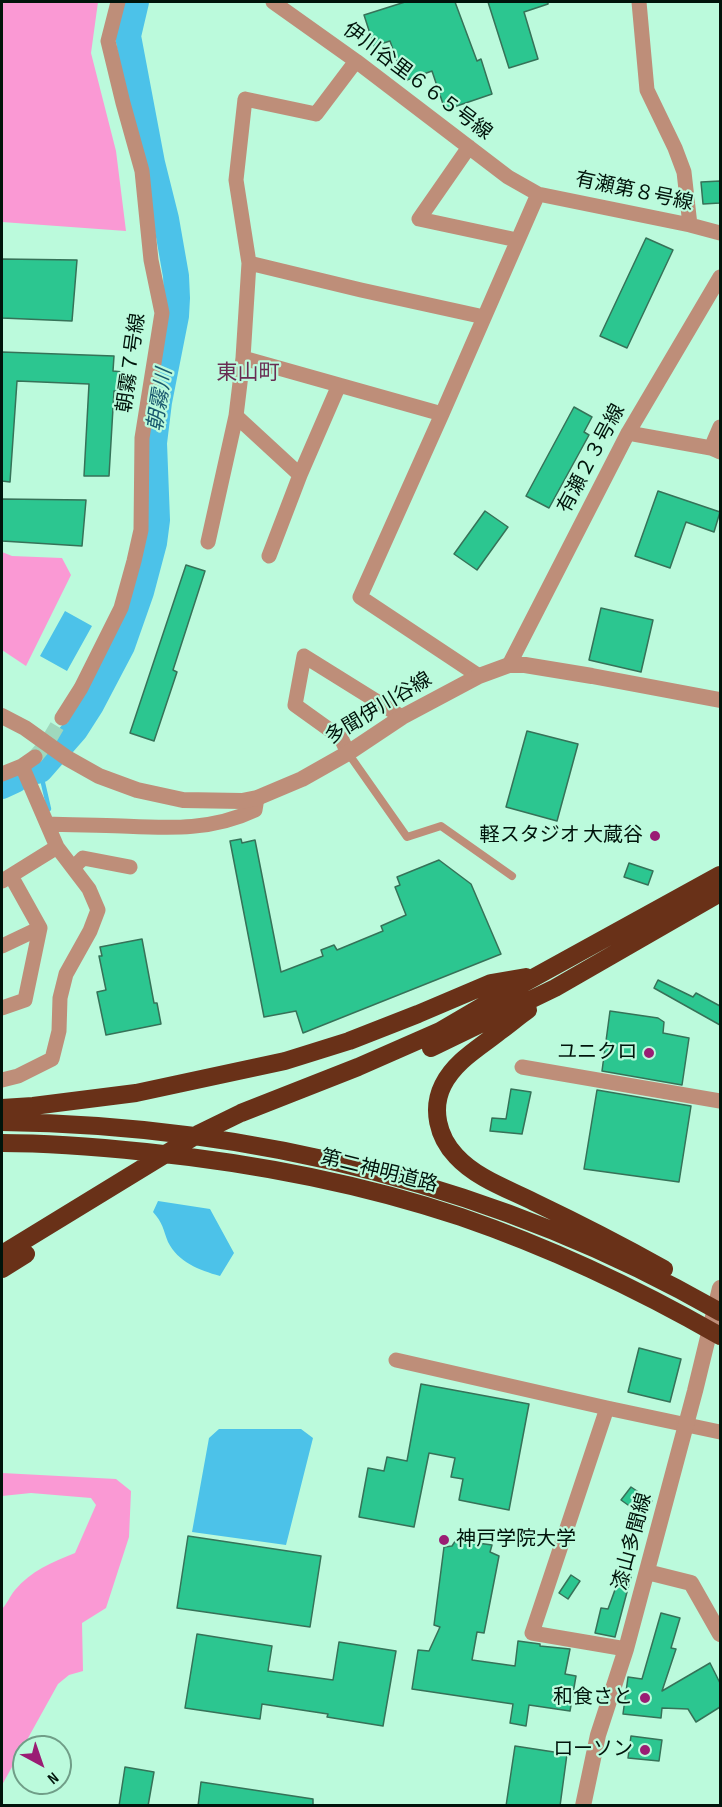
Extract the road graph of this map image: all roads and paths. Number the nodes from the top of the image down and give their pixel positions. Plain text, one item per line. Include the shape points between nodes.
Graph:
1 (118, 2) edge
2 (273, 2) edge
3 (639, 2) edge
4 (356, 61) junction
5 (469, 147) junction
6 (538, 194) junction
7 (690, 225) junction
8 (720, 233) edge
9 (517, 240) junction
10 (249, 262) junction
11 (720, 277) edge
12 (484, 317) junction
13 (243, 358) junction
14 (339, 385) junction
15 (442, 414) junction
16 (236, 416) junction
17 (720, 427) edge
18 (628, 433) junction
19 (716, 450) edge
20 (300, 474) junction
21 (208, 542) dead end
22 (269, 556) dead end
23 (509, 665) junction
24 (479, 676) junction
25 (720, 700) edge
26 (2, 716) edge
27 (402, 717) junction
28 (62, 718) tunnel mouth
29 (348, 753) junction
30 (35, 757) tunnel mouth
31 (22, 766) junction
32 (2, 774) edge
33 (257, 798) junction
34 (47, 824) junction
35 (57, 847) junction
36 (130, 867) dead end
37 (73, 868) junction
38 (720, 875) edge
39 (512, 876) dead end
40 (6, 878) edge
41 (720, 893) edge
42 (40, 928) junction
43 (2, 946) edge
44 (542, 974) junction
45 (555, 988) junction
46 (2, 1008) edge
47 (522, 1067) dead end
48 (2, 1080) edge
49 (720, 1101) edge
50 (272, 1106) junction
51 (2, 1108) edge
52 (2, 1122) edge
53 (2, 1143) edge
54 (142, 1152) junction
55 (2, 1154) edge
56 (102, 1201) junction
57 (2, 1254) edge
58 (2, 1269) edge
59 (720, 1288) edge
60 (720, 1302) edge
61 (720, 1312) edge
62 (720, 1336) edge
63 (396, 1360) dead end
64 (607, 1408) junction
65 (686, 1424) junction
66 (720, 1432) edge
67 (647, 1572) junction
68 (720, 1634) edge
69 (626, 1649) junction
70 (583, 1806) edge

1 - 28 street, 朝霧７号線 via 108,41 142,171 151,260 162,313 142,438 141,530 134,561 121,608
2 - 4 street, 伊川谷里６６５号線
3 - 7 street via 647,90 684,172
4 - 5 street, 伊川谷里６６５号線
4 - 10 street via 316,114 245,99 236,180
5 - 6 street, 伊川谷里６６５号線
5 - 9 street via 419,219
6 - 7 street, 有瀬第８号線
6 - 9 street
7 - 8 street, 有瀬第８号線
9 - 12 street
10 - 12 street
10 - 13 street
11 - 18 street, 有瀬２３号線
12 - 15 street
13 - 14 street
13 - 16 street
14 - 15 street
14 - 20 street
15 - 24 street via 360,597
16 - 20 street
16 - 21 street
17 - 19 street
18 - 19 street
18 - 23 street, 有瀬２３号線
20 - 22 street
23 - 24 street, 多聞伊川谷線
23 - 25 street, 多聞伊川谷線
24 - 27 street, 多聞伊川谷線
26 - 33 street, 多聞伊川谷線 via 99,776 137,790 183,800
27 - 29 street, 多聞伊川谷線
27 - 29 street via 304,656 295,705 341,738
29 - 33 street, 多聞伊川谷線
29 - 39 lane via 407,837 441,826
30 - 31 street
31 - 32 street
31 - 34 street
33 - 34 street via 255,810 243,815 179,828
34 - 35 street
35 - 37 street
35 - 40 street
36 - 37 street via 83,858
37 - 48 street via 89,889 98,910 66,974 52,1059
38 - 44 highway
40 - 42 street
41 - 45 highway
42 - 43 street
42 - 46 street via 25,1000
44 - 50 highway via 440,1031
44 - 51 highway via 491,983 359,1037 285,1061 136,1093
45 - 50 highway via 406,1060
45 - 60 highway via 470,1053 450,1075 437,1109 441,1135 456,1157 480,1175 630,1250
47 - 49 street
50 - 56 highway via 200,1132
52 - 61 highway, 第二神明道路 via 105,1126 229,1141 403,1178 549,1229
53 - 54 highway, 第二神明道路
54 - 55 highway
54 - 62 highway, 第二神明道路 via 212,1159 303,1176 460,1217 581,1265
56 - 57 highway
56 - 58 highway
59 - 65 street, 漆山多聞線
63 - 64 street
64 - 65 street
64 - 69 street via 532,1633
65 - 66 street
65 - 67 street, 漆山多聞線
67 - 68 street via 691,1583
67 - 69 street, 漆山多聞線
69 - 70 street, 漆山多聞線 via 598,1735

